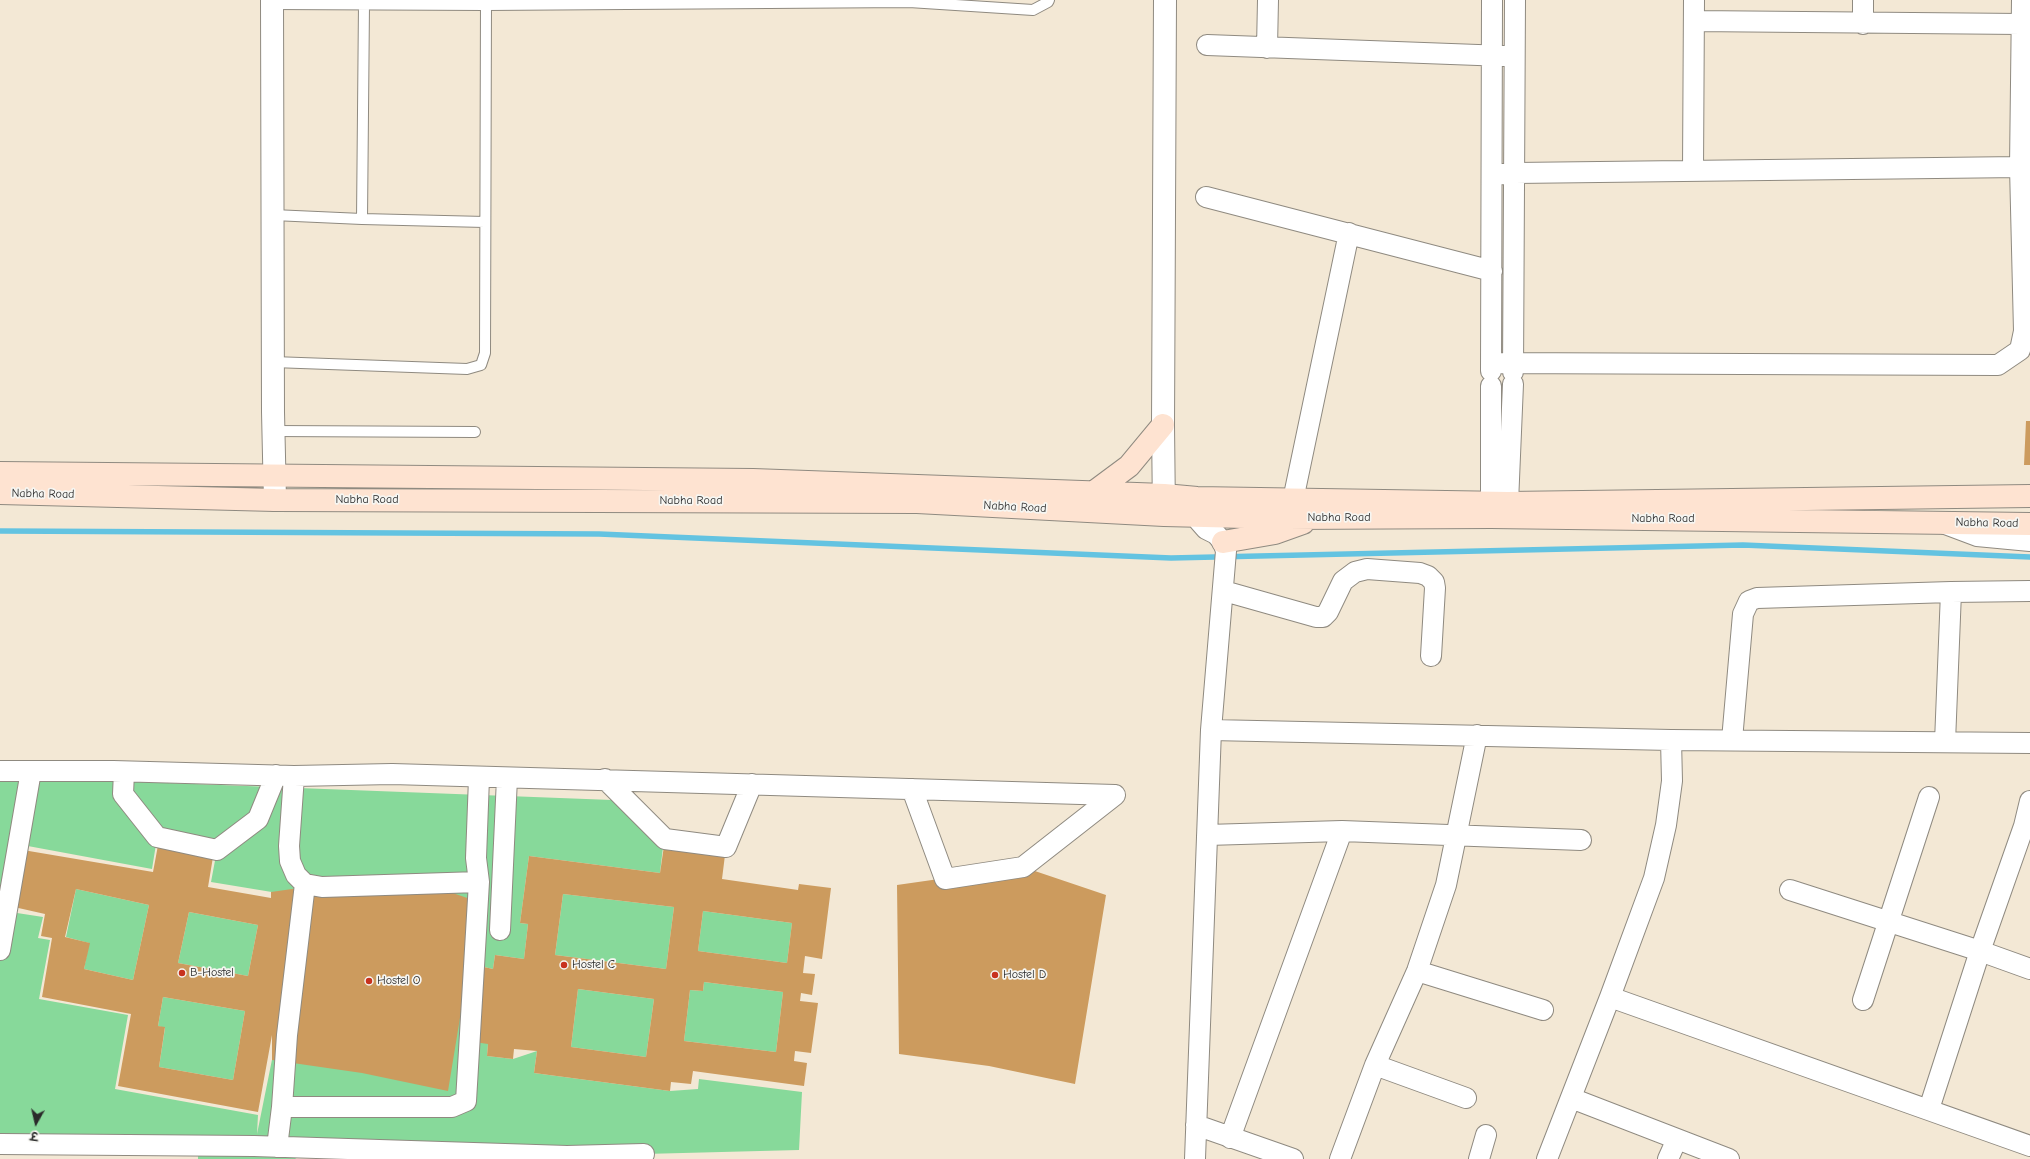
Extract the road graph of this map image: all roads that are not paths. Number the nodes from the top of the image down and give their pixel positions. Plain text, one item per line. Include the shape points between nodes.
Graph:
1 (1049, 0) edge
2 (1165, 0) edge
3 (1268, 0) edge
4 (1492, 0) edge
5 (1515, 0) edge
6 (1694, 0) edge
7 (1863, 0) edge
8 (2022, 0) edge
9 (909, 1) edge
10 (272, 2) edge
11 (486, 3) edge
12 (364, 4) junction
13 (1694, 21) junction
14 (1863, 24) junction
15 (2022, 24) junction
16 (1207, 46) dead end
17 (1267, 48) junction
18 (1492, 56) junction
19 (1515, 56) junction
20 (2020, 167) junction
21 (1693, 170) junction
22 (1515, 173) junction
23 (1492, 175) junction
24 (1206, 197) dead end
25 (273, 215) junction
26 (362, 219) junction
27 (485, 222) junction
28 (1349, 233) junction
29 (1492, 271) junction
30 (273, 362) junction
31 (1491, 373) junction
32 (1513, 373) junction
33 (1163, 425) junction
34 (273, 431) junction
35 (475, 432) dead end
36 (0, 473) edge
37 (274, 476) junction
38 (800, 491) junction
39 (1094, 492) junction
40 (0, 493) edge
41 (2030, 496) edge
42 (275, 500) junction
43 (1293, 500) junction
44 (1164, 505) junction
45 (1197, 506) junction
46 (1500, 510) junction
47 (1311, 518) junction
48 (1941, 522) junction
49 (2030, 524) edge
50 (2030, 541) edge
51 (1225, 551) junction
52 (1224, 591) junction
53 (2030, 591) edge
54 (1951, 592) junction
55 (1431, 656) dead end
56 (1211, 730) junction
57 (1477, 735) junction
58 (1671, 740) junction
59 (1732, 740) junction
60 (1945, 742) junction
61 (2030, 743) edge
62 (0, 771) edge
63 (31, 771) junction
64 (124, 772) junction
65 (285, 775) junction
66 (479, 778) junction
67 (508, 778) junction
68 (605, 780) junction
69 (752, 784) junction
70 (912, 789) junction
71 (1929, 797) dead end
72 (2030, 801) edge
73 (2027, 827) edge
74 (1342, 831) junction
75 (1207, 835) junction
76 (1457, 836) junction
77 (1581, 840) dead end
78 (479, 882) junction
79 (305, 884) junction
80 (1790, 890) dead end
81 (1888, 921) junction
82 (500, 930) dead end
83 (0, 950) edge
84 (1980, 951) junction
85 (2030, 969) edge
86 (1417, 971) junction
87 (1610, 997) junction
88 (1863, 1000) dead end
89 (1542, 1010) dead end
90 (1375, 1065) junction
91 (1466, 1098) dead end
92 (1571, 1098) junction
93 (282, 1107) junction
94 (1929, 1109) junction
95 (1196, 1125) junction
96 (1486, 1135) dead end
97 (1230, 1138) junction
98 (1677, 1139) junction
99 (0, 1144) edge
100 (2030, 1146) edge
101 (277, 1147) junction
102 (186, 1152) edge
103 (644, 1154) dead end
104 (1195, 1159) edge
105 (1293, 1159) edge
106 (1340, 1159) edge
107 (1479, 1159) edge
108 (1547, 1159) edge
109 (1668, 1159) edge
110 (1729, 1159) edge

1 - 9 lane via 1033,10
2 - 33 street
3 - 17 street
4 - 18 street
5 - 19 street
6 - 13 street
7 - 14 street
8 - 15 street
9 - 11 lane
10 - 12 lane
10 - 25 street
11 - 12 lane
11 - 27 lane
12 - 26 lane
13 - 14 street
13 - 21 street
14 - 15 street
15 - 20 street
16 - 17 street
17 - 18 street
18 - 19 street
18 - 23 street
19 - 22 street
20 - 21 street
20 - 32 street via 2024,331 2020,350 1998,365
21 - 22 street
22 - 23 street
22 - 32 street
23 - 29 street
24 - 28 street
25 - 26 lane
25 - 30 street
26 - 27 lane
27 - 30 lane via 485,353 481,365 467,369
28 - 29 street
28 - 43 street
29 - 31 street
30 - 34 street
31 - 32 street
31 - 46 street
32 - 46 street
33 - 39 main road via 1129,466
33 - 44 street
34 - 35 lane
34 - 37 street
36 - 37 main road, Nabha Road
37 - 38 main road, Nabha Road
37 - 42 street
38 - 39 main road, Nabha Road
38 - 42 main road, Nabha Road
38 - 44 main road, Nabha Road via 917,502
39 - 44 main road, Nabha Road
40 - 42 main road, Nabha Road
41 - 46 main road, Nabha Road
43 - 45 main road, Nabha Road
43 - 46 main road, Nabha Road
44 - 45 main road, Nabha Road
45 - 47 main road, Nabha Road
45 - 51 street via 1199,521 1206,529 1216,534
46 - 47 main road, Nabha Road
46 - 48 main road, Nabha Road
47 - 51 main road via 1297,526
48 - 49 main road, Nabha Road
48 - 50 street via 1977,536
51 - 52 street
52 - 55 street via 1324,617 1343,581 1355,572 1367,569 1420,573 1428,576 1434,582 1435,588
52 - 56 street
53 - 54 street
54 - 59 street via 1756,598 1749,601 1743,614
54 - 60 street
56 - 57 street
56 - 75 street
57 - 58 street
57 - 76 street
58 - 59 street
58 - 87 street via 1672,781 1654,878
59 - 60 street
60 - 61 street
62 - 63 street
63 - 64 street
63 - 83 street
64 - 65 street
64 - 65 street via 123,794 157,838 217,850 258,818
65 - 66 street via 392,774
65 - 79 street via 290,861 296,875
66 - 67 street
66 - 78 street via 476,858
67 - 68 street
67 - 82 street
68 - 69 street
68 - 69 street via 665,839 726,847
69 - 70 street
70 - 70 street via 1029,792 1115,795 1024,867 945,878
71 - 81 street
72 - 73 street
73 - 84 street
74 - 75 street
74 - 76 street
74 - 97 street
75 - 95 street
76 - 77 street
76 - 86 street via 1446,885
78 - 79 street via 322,887
78 - 93 street via 466,1101 452,1107
79 - 93 street via 288,1028
80 - 81 street
81 - 84 street
81 - 88 street
84 - 85 street
84 - 94 street
86 - 89 street
86 - 90 street
87 - 92 street
87 - 94 street
90 - 91 street
90 - 106 street
92 - 98 street
92 - 108 street
93 - 101 street
94 - 100 street
95 - 97 street
95 - 104 street
96 - 107 street
97 - 105 street
98 - 109 street
98 - 110 street
99 - 102 street
101 - 102 street
101 - 103 street via 567,1156

